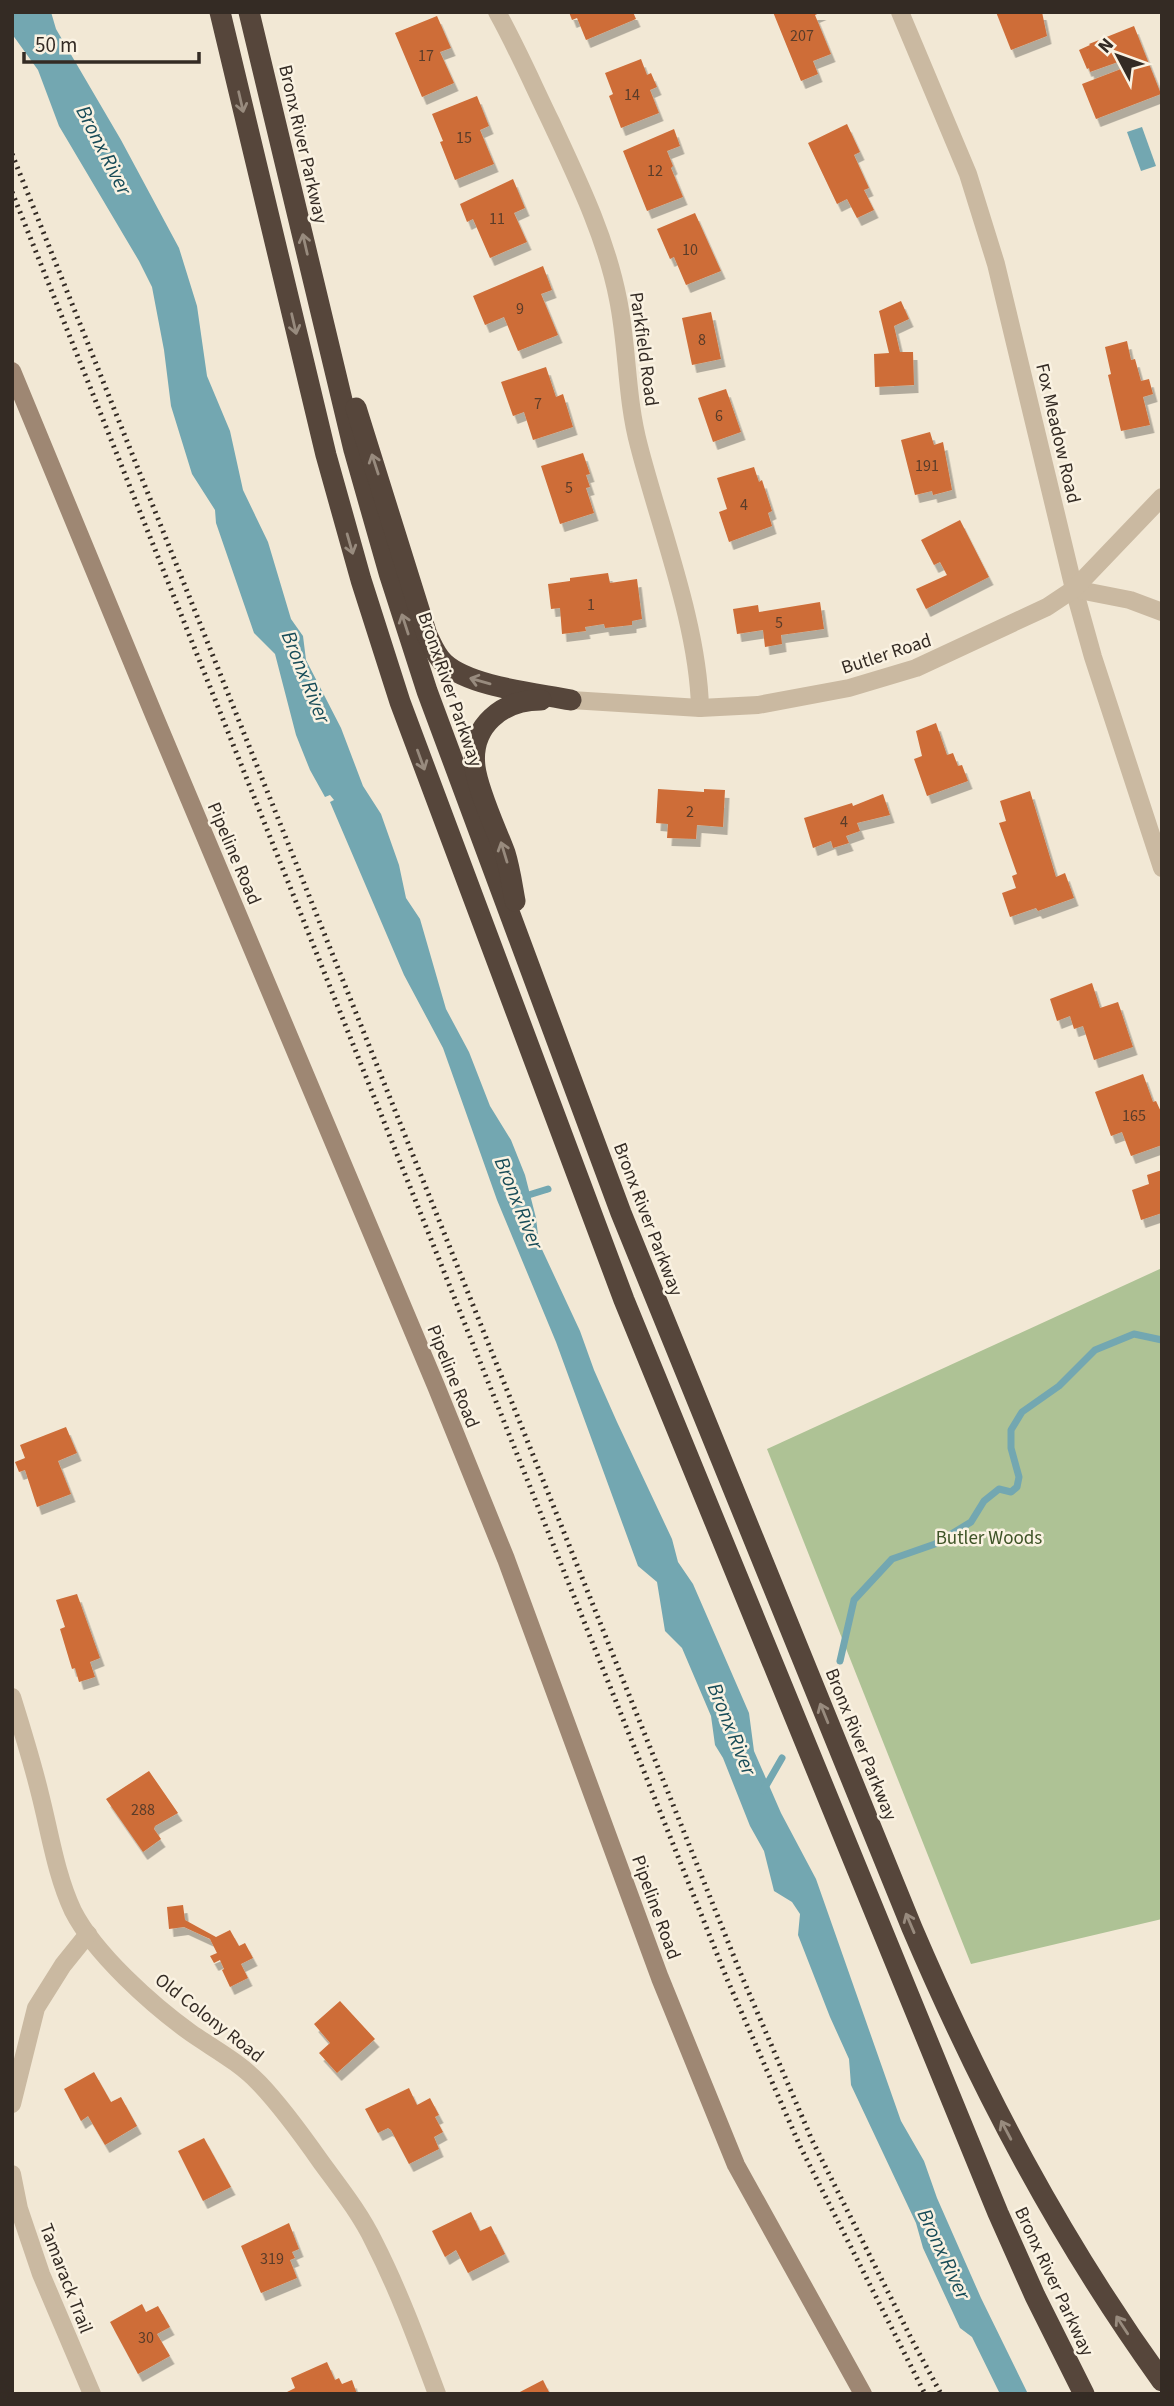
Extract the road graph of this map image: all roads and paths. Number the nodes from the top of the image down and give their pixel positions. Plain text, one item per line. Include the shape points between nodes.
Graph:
1 (220, 12) edge
2 (249, 12) edge
3 (497, 12) edge
4 (900, 12) edge
5 (313, 281) junction
6 (12, 370) edge
7 (1162, 498) edge
8 (1074, 589) junction
9 (1162, 612) edge
10 (571, 700) junction
11 (700, 708) junction
12 (1162, 868) edge
13 (529, 967) junction
14 (12, 1697) edge
15 (88, 1934) junction
16 (12, 2104) edge
17 (12, 2174) edge
18 (1162, 2381) edge
19 (92, 2394) edge
20 (438, 2394) edge
21 (863, 2394) edge
22 (1084, 2394) edge

1 -> 22 highway, Bronx River Parkway via 326,455 409,728 624,1300 998,2213
5 -> 2 highway, Bronx River Parkway
3 - 11 street, Parkfield Road via 574,171 618,297 638,443 686,615
4 - 8 street, Fox Meadow Road via 968,174 996,264
10 -> 5 highway via 472,679 448,667 436,654
13 -> 5 highway, Bronx River Parkway via 404,621 354,450
6 - 21 street, Pipeline Road via 501,1546 660,1978 736,2165
7 - 8 street, Butler Road
8 - 9 street via 1130,600
8 - 11 street, Butler Road via 1047,607 916,668 800,699
8 - 12 street, Fox Meadow Road
10 - 11 street, Butler Road
13 -> 10 highway via 506,858 477,774 477,741 491,717 509,706 528,700
18 -> 13 highway, Bronx River Parkway via 1045,2201 942,1999 652,1290
14 - 15 street, Old Colony Road via 58,1867
15 - 16 street via 36,2008
15 - 20 street, Old Colony Road via 163,2010 243,2067 299,2131 373,2239
17 - 19 street, Tamarack Trail via 41,2274

